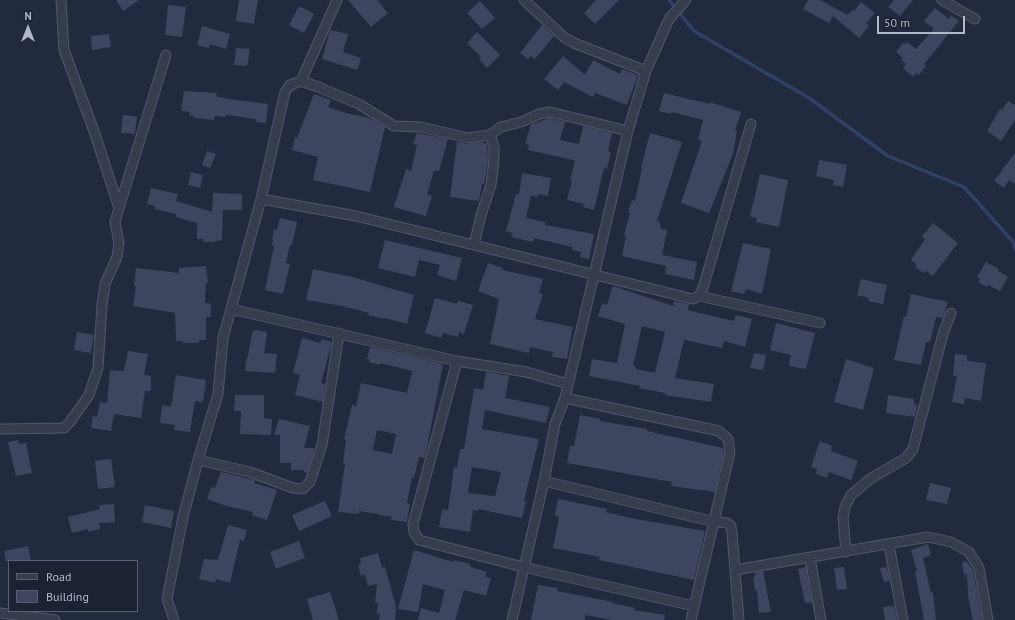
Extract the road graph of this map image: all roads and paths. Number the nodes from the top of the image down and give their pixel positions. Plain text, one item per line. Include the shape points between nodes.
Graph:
1 (61, 0) edge
2 (337, 0) edge
3 (524, 0) edge
4 (686, 0) edge
5 (942, 0) edge
6 (975, 19) dead end
7 (166, 54) dead end
8 (646, 71) junction
9 (301, 81) junction
10 (751, 124) dead end
11 (628, 131) junction
12 (490, 134) junction
13 (262, 199) junction
14 (119, 208) junction
15 (474, 245) junction
16 (593, 276) junction
17 (699, 296) junction
18 (231, 309) junction
19 (951, 313) dead end
20 (820, 323) dead end
21 (339, 333) junction
22 (457, 361) junction
23 (568, 384) junction
24 (565, 398) junction
25 (0, 429) edge
26 (198, 460) junction
27 (544, 481) junction
28 (715, 522) junction
29 (889, 545) junction
30 (846, 552) junction
31 (810, 558) junction
32 (523, 567) junction
33 (735, 570) junction
34 (694, 606) junction
35 (0, 613) edge
36 (55, 620) edge
37 (174, 620) edge
38 (512, 620) edge
39 (691, 620) edge
40 (739, 620) edge
41 (821, 620) edge
42 (903, 620) edge
43 (988, 620) edge

1 - 14 street via 64,50
2 - 9 street
3 - 8 street via 565,38
4 - 8 street via 669,18
5 - 6 street
7 - 14 street
8 - 11 street
9 - 12 street via 359,104 394,126 421,127 468,138
9 - 13 street via 290,85 285,92
10 - 17 street
11 - 12 street via 550,112 538,114
11 - 16 street
12 - 15 street via 494,147 491,185
13 - 15 street via 356,216
13 - 18 street
14 - 25 street via 116,222 117,257 105,284 98,368 89,395 64,428
15 - 16 street
16 - 17 street via 693,299
16 - 23 street
17 - 20 street
18 - 21 street
18 - 26 street via 224,338 218,394
19 - 30 street via 943,334 913,449 906,458 870,479 851,495 843,518
21 - 22 street
21 - 26 street via 322,444 310,482 303,489 293,488 250,472
22 - 23 street via 526,372
22 - 32 street via 413,524 414,532 419,540
23 - 24 street
24 - 27 street via 555,424
24 - 28 street via 719,431 728,439 730,452
26 - 37 street via 183,517 168,599
27 - 28 street
27 - 32 street
28 - 33 street via 731,526
28 - 34 street
29 - 30 street
29 - 42 street
29 - 43 street via 928,537 951,542 969,552 979,568
30 - 31 street
31 - 33 street
31 - 41 street
32 - 34 street
32 - 38 street
33 - 40 street
34 - 39 street
35 - 36 street

